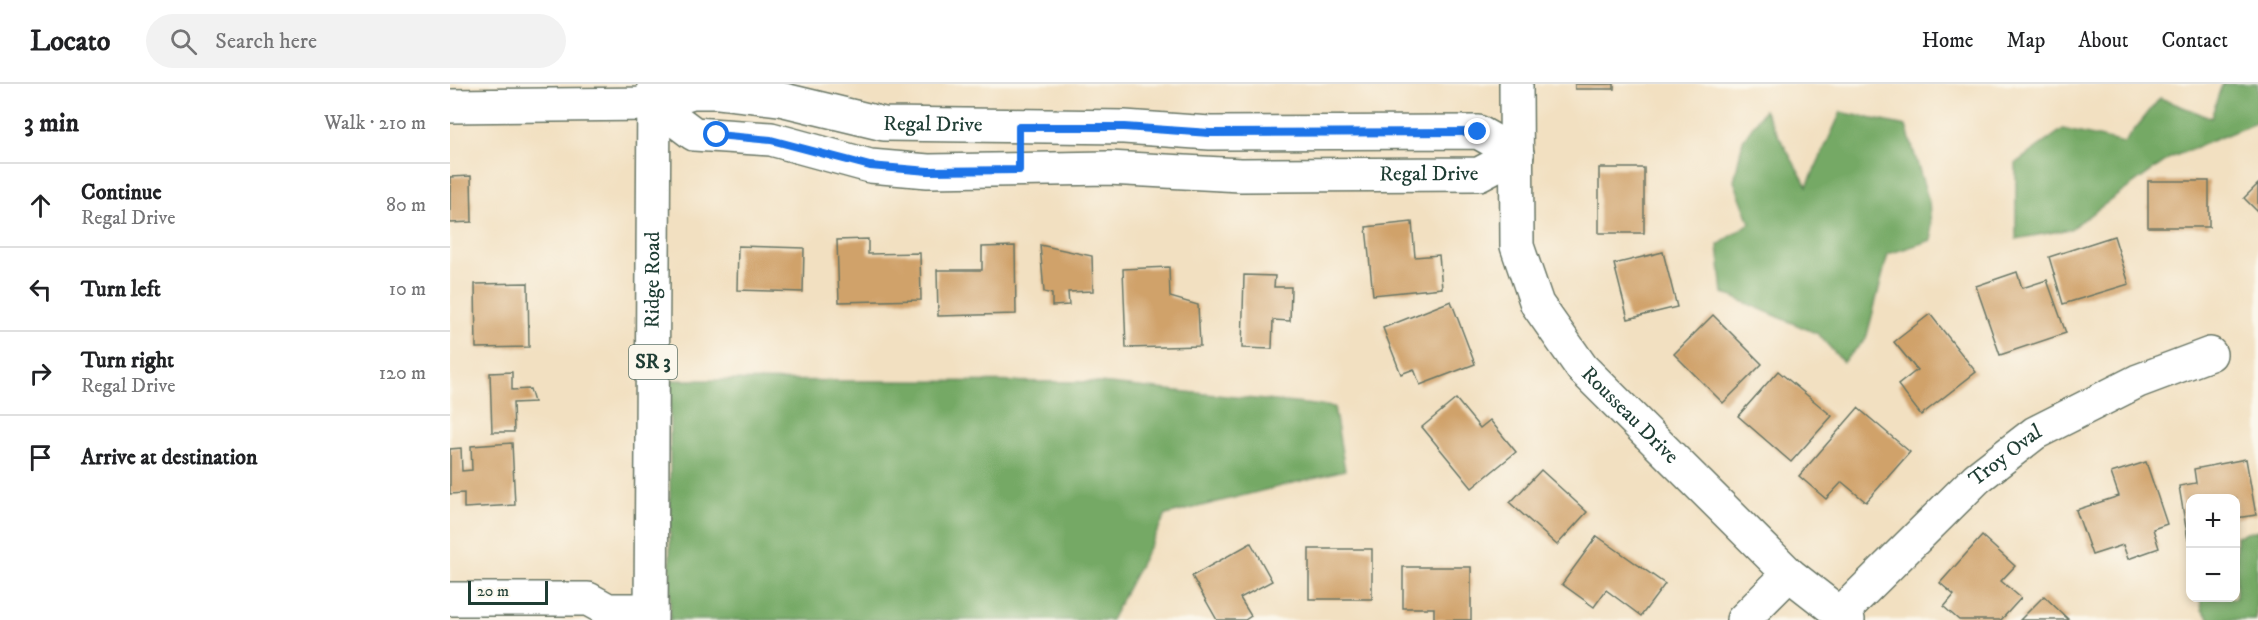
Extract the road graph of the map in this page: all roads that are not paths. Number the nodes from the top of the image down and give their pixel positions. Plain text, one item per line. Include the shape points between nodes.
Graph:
1 (1516, 84) edge
2 (654, 94) edge
3 (450, 106) edge
4 (1019, 127) junction
5 (1517, 154) junction
6 (1019, 170) junction
7 (2210, 354) dead end
8 (1789, 574) junction
9 (450, 599) edge
10 (603, 615) edge
11 (651, 615) edge
12 (1845, 616) edge
13 (1743, 620) edge

1 - 5 street, Rousseau Drive
2 - 3 street
2 - 4 street, Regal Drive via 719,92 780,99 884,124
2 - 6 street, Regal Drive via 694,134 771,140 870,166 928,171
2 - 11 street, Ridge Road / SR 3
4 - 5 street, Regal Drive via 1124,127 1210,133 1478,132
4 - 6 street
5 - 6 street, Regal Drive via 1479,174 1241,175 1108,168
5 - 8 street, Rousseau Drive via 1517,246 1537,304 1582,368
7 - 12 street, Troy Oval via 2138,381 2035,433 1977,478
8 - 12 street, Rousseau Drive
8 - 13 street
9 - 10 street via 588,599
10 - 11 street

